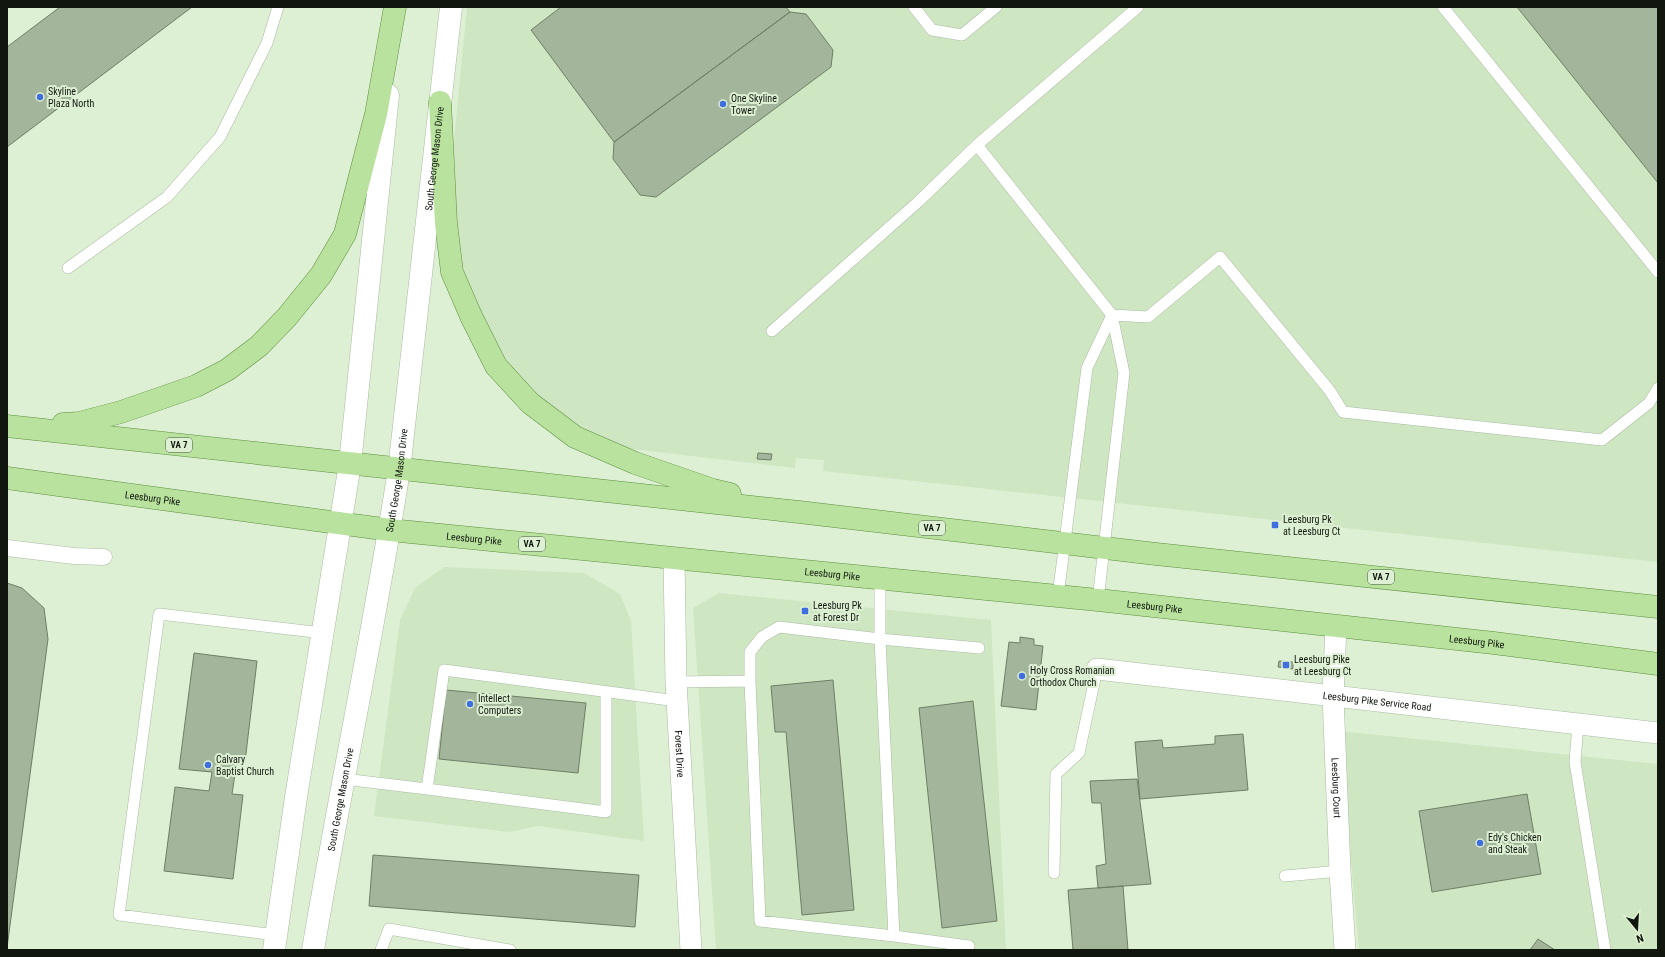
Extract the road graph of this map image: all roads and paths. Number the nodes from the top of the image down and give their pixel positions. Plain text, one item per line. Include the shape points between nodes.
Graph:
1 (278, 7) edge
2 (396, 7) edge
3 (451, 7) edge
4 (914, 7) edge
5 (996, 7) edge
6 (1138, 7) edge
7 (1443, 7) edge
8 (440, 102) junction
9 (977, 145) junction
10 (68, 268) dead end
11 (1658, 272) edge
12 (1112, 315) junction
13 (772, 331) dead end
14 (1658, 388) edge
15 (15, 427) edge
16 (350, 464) junction
17 (399, 470) junction
18 (7, 478) edge
19 (799, 512) junction
20 (341, 522) junction
21 (390, 530) junction
22 (1065, 543) junction
23 (7, 548) edge
24 (1104, 548) junction
25 (104, 557) dead end
26 (674, 558) junction
27 (880, 578) junction
28 (1058, 596) junction
29 (1098, 600) junction
30 (1658, 607) edge
31 (1336, 626) junction
32 (323, 633) junction
33 (880, 639) junction
34 (979, 648) dead end
35 (1658, 664) edge
36 (1097, 669) joint
37 (750, 681) junction
38 (606, 692) junction
39 (677, 692) junction
40 (1333, 696) junction
41 (1578, 723) junction
42 (1658, 732) edge
43 (344, 779) junction
44 (427, 789) junction
45 (1340, 871) junction
46 (1054, 873) dead end
47 (1285, 876) dead end
48 (894, 936) junction
49 (275, 943) edge
50 (969, 946) dead end
51 (313, 950) edge
52 (381, 950) edge
53 (510, 950) edge
54 (691, 950) edge
55 (1345, 950) edge
56 (1605, 950) edge

1 - 10 lane via 267,43 220,136 167,197
2 - 15 main road via 376,114 345,234 321,275 287,318 259,346 227,370 196,386 80,423
2 - 16 main road
3 - 8 main road, South George Mason Drive
4 - 5 lane via 932,30 962,35
6 - 9 lane
7 - 11 lane
8 - 17 main road, South George Mason Drive
8 - 19 main road via 446,223 452,272 496,366 530,403 575,437 635,463 713,490
9 - 12 lane
9 - 13 lane via 918,202
12 - 14 lane via 1148,317 1220,257 1330,391 1343,412 1602,440 1649,402
12 - 22 lane via 1087,368
12 - 24 lane via 1124,373
15 - 16 main road, VA 7
16 - 17 main road, VA 7
16 - 20 main road
17 - 19 main road, VA 7
17 - 21 main road, South George Mason Drive
18 - 20 main road, Leesburg Pike / VA 7
19 - 22 main road, VA 7
20 - 21 main road, Leesburg Pike / VA 7
20 - 32 main road
21 - 26 main road, Leesburg Pike / VA 7
21 - 43 main road, South George Mason Drive
22 - 24 main road, VA 7
22 - 28 lane
23 - 25 street
24 - 29 lane
24 - 30 main road, VA 7
26 - 27 main road, Leesburg Pike / VA 7
26 - 39 street, Forest Drive
27 - 28 main road, Leesburg Pike / VA 7
27 - 33 lane
28 - 29 main road, Leesburg Pike / VA 7
29 - 31 main road, Leesburg Pike / VA 7
31 - 35 main road, Leesburg Pike / VA 7
31 - 40 street, Leesburg Court
32 - 49 main road
32 - 49 lane via 159,614 119,915
33 - 34 lane
33 - 37 lane via 779,627 762,637 750,652
33 - 48 lane
36 - 40 street, Leesburg Pike Service Road
36 - 46 lane via 1079,753 1056,774
37 - 39 lane
37 - 48 lane via 760,921
38 - 39 lane
38 - 44 lane via 444,670
38 - 44 lane via 606,812
39 - 54 street, Forest Drive
40 - 41 street, Leesburg Pike Service Road
40 - 45 street, Leesburg Court
41 - 42 street, Leesburg Pike Service Road
41 - 56 lane via 1575,762
43 - 44 lane
43 - 51 main road, South George Mason Drive
45 - 47 lane
45 - 55 street, Leesburg Court
48 - 50 lane
52 - 53 lane via 389,929

